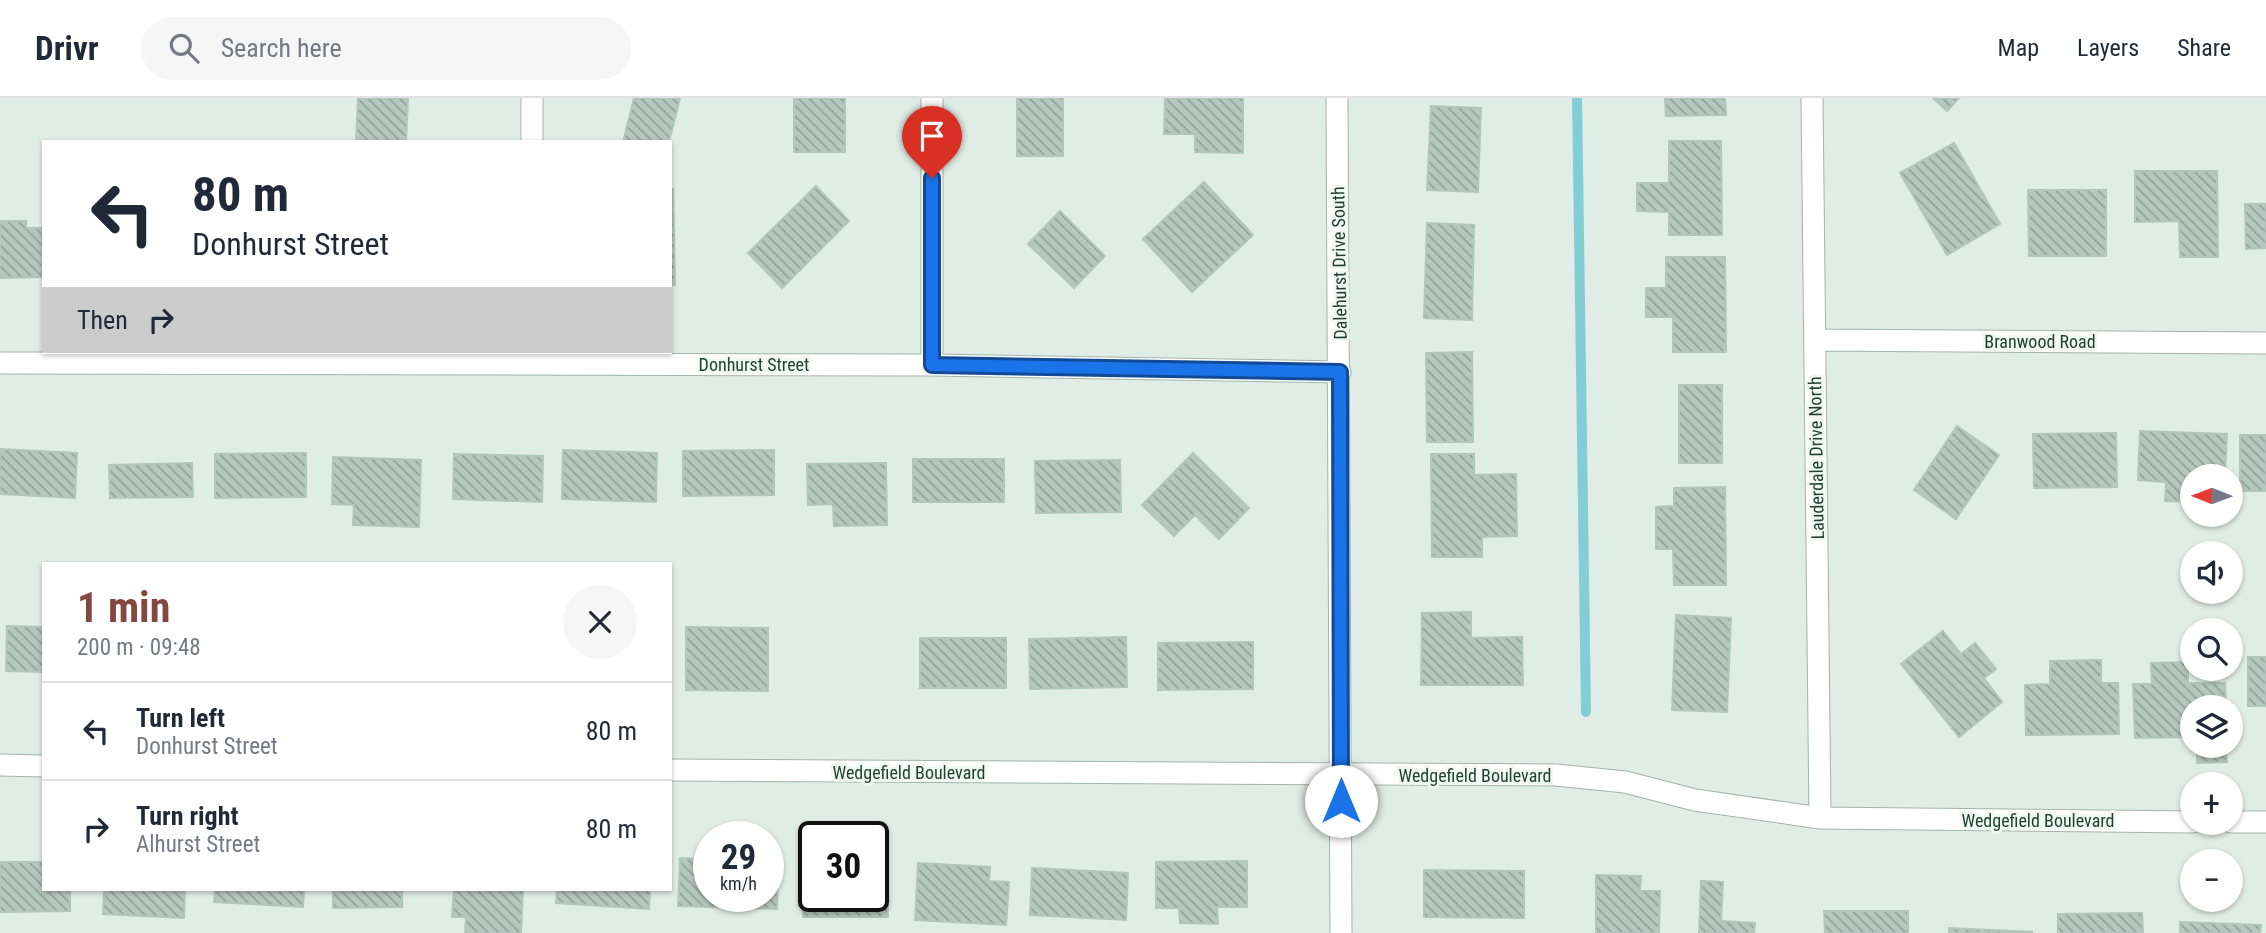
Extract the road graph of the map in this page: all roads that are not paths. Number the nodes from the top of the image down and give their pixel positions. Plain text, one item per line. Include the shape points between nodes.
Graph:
1 (532, 98) edge
2 (932, 98) edge
3 (1337, 98) edge
4 (1812, 98) edge
5 (532, 140) edge
6 (1815, 340) junction
7 (2266, 343) edge
8 (530, 358) edge
9 (0, 363) edge
10 (932, 365) junction
11 (1340, 372) junction
12 (0, 765) edge
13 (42, 765) edge
14 (672, 770) edge
15 (1341, 775) junction
16 (1820, 818) junction
17 (2180, 822) edge
18 (2243, 822) edge
19 (2266, 822) edge
20 (1341, 933) edge

1 - 5 street
2 - 10 street
3 - 11 street, Dalehurst Drive South
4 - 6 street, Lauderdale Drive North
6 - 7 street, Branwood Road
6 - 16 street, Lauderdale Drive North
8 - 9 street, Donhurst Street
8 - 10 street, Donhurst Street
10 - 11 street, Donhurst Street
11 - 15 street, Dalehurst Drive South
12 - 13 street
14 - 15 street, Wedgefield Boulevard
15 - 16 street, Wedgefield Boulevard via 1556,775 1625,782 1695,800
15 - 20 street, Dalehurst Drive South
16 - 17 street, Wedgefield Boulevard
18 - 19 street

